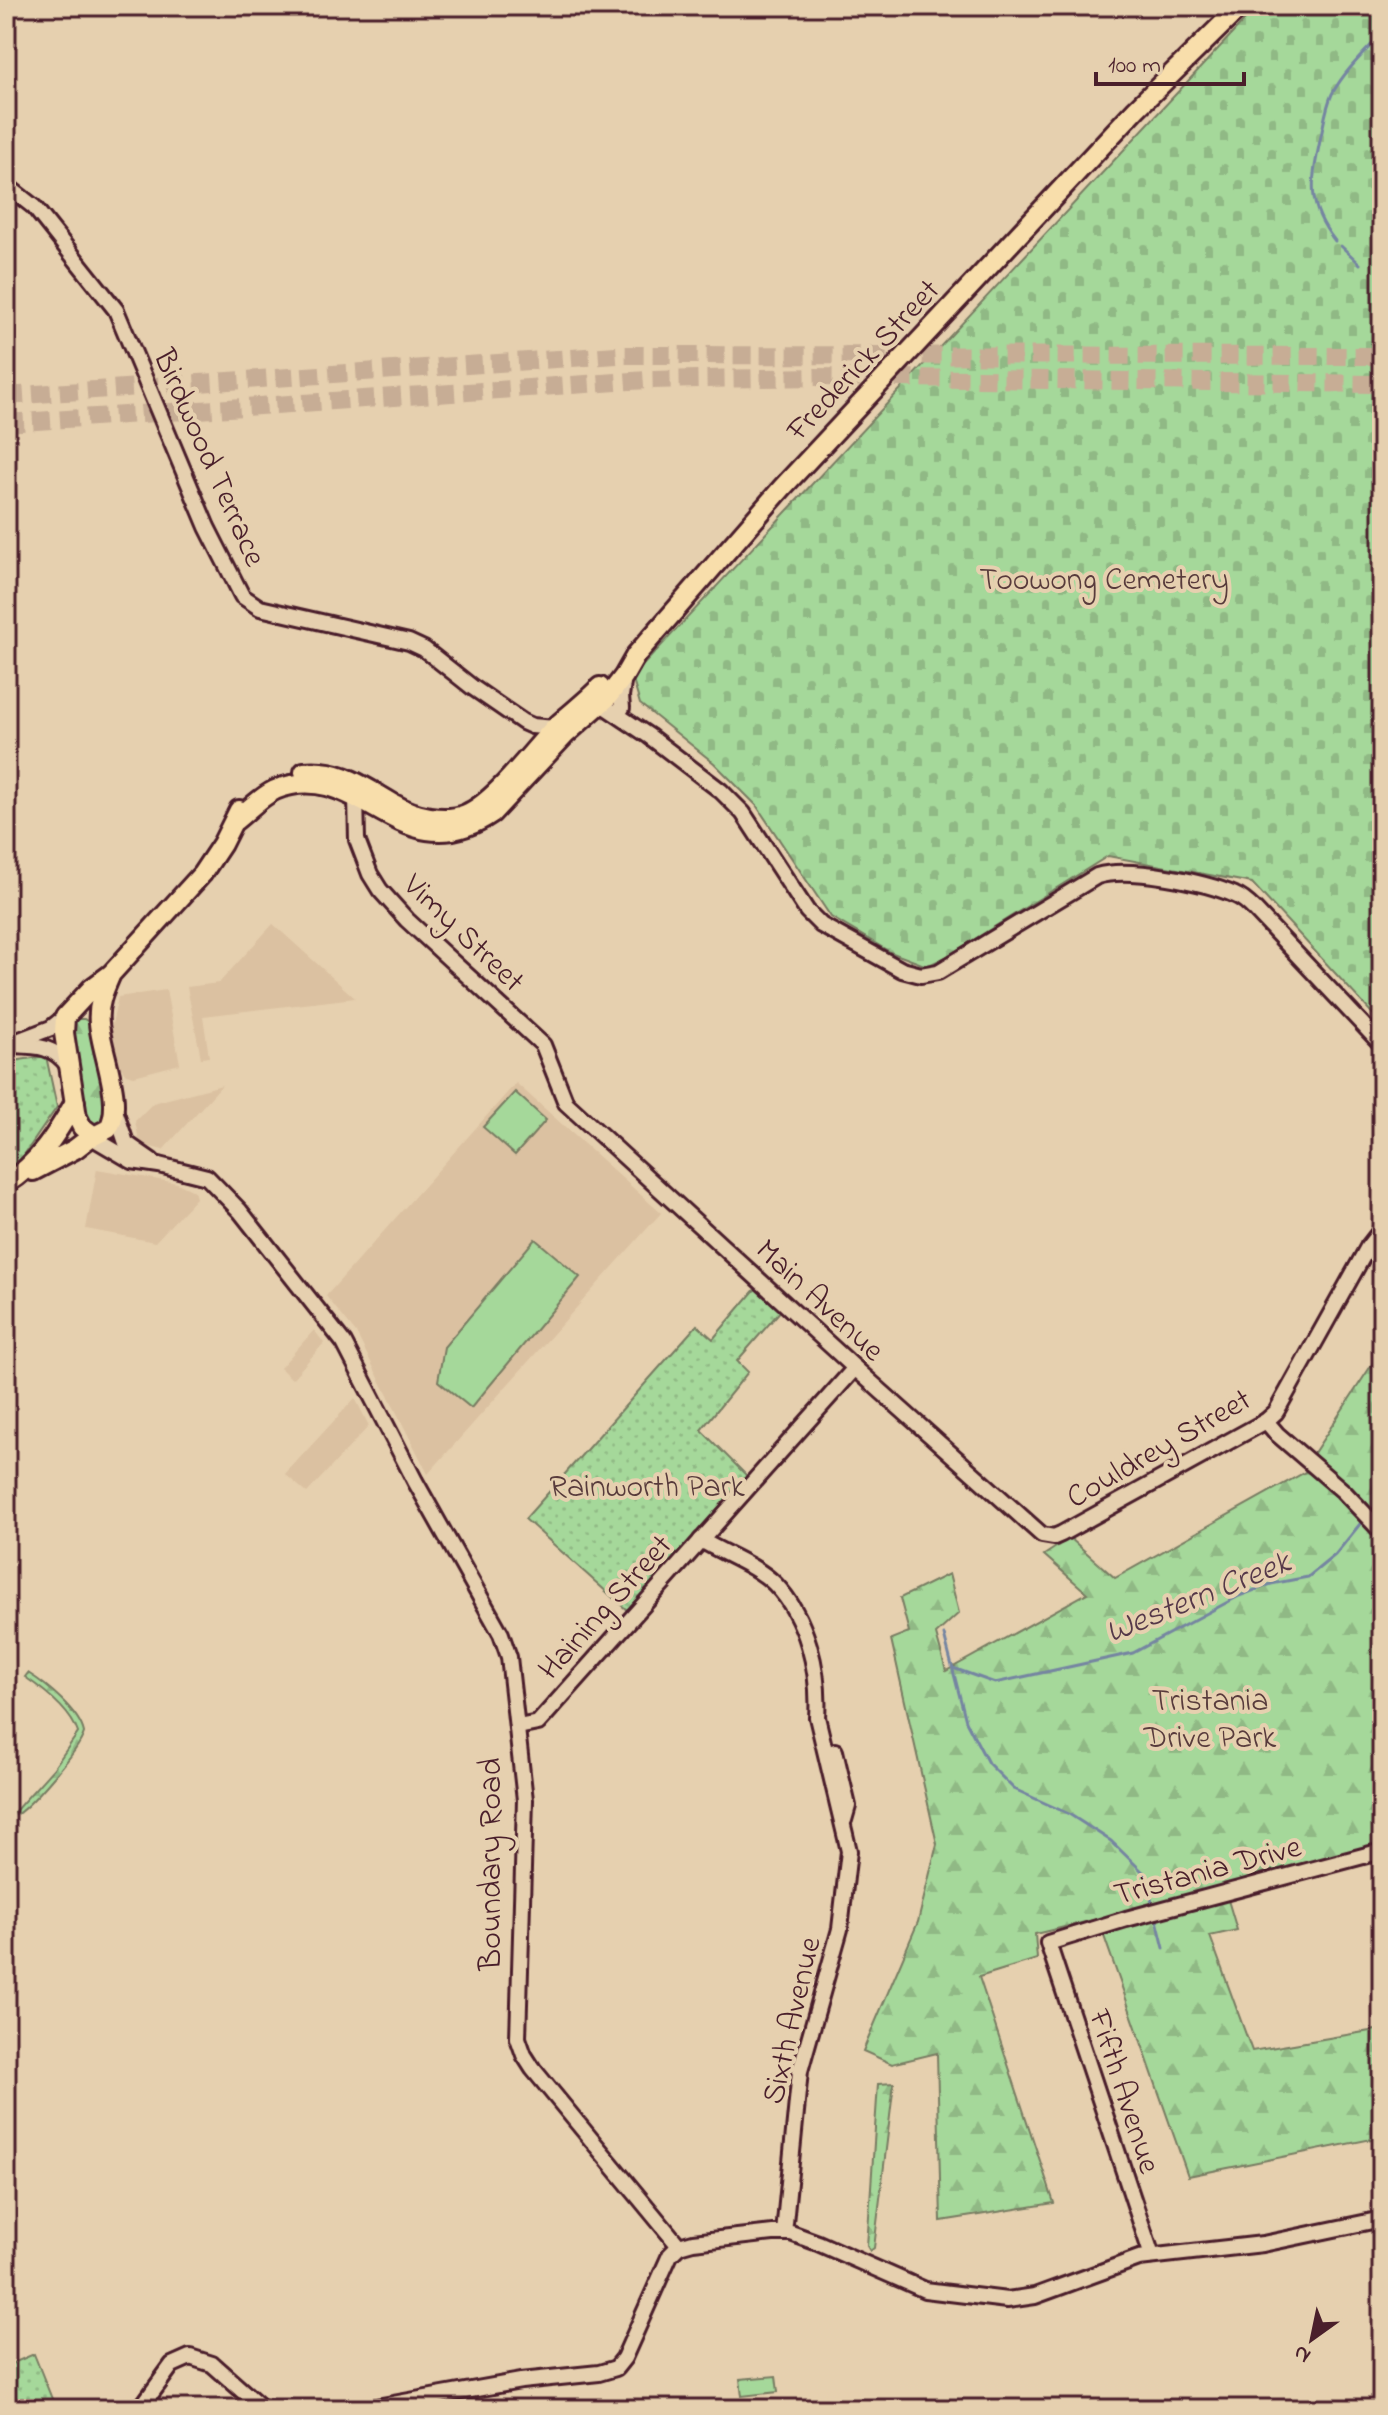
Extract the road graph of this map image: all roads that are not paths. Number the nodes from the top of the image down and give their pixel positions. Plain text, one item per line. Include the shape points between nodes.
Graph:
1 (1241, 6) edge
2 (1225, 9) edge
3 (1136, 109) junction
4 (6, 185) edge
5 (636, 655) junction
6 (604, 699) junction
7 (509, 710) junction
8 (528, 724) junction
9 (567, 725) junction
10 (649, 736) junction
11 (540, 743) junction
12 (356, 797) junction
13 (236, 820) junction
14 (111, 974) junction
15 (66, 1016) junction
16 (99, 1026) junction
17 (7, 1045) edge
18 (1382, 1045) edge
19 (71, 1070) junction
20 (562, 1095) joint
21 (75, 1102) junction
22 (116, 1113) junction
23 (94, 1136) junction
24 (159, 1165) junction
25 (23, 1173) junction
26 (6, 1184) edge
27 (1382, 1229) edge
28 (855, 1368) junction
29 (1266, 1421) junction
30 (1382, 1532) edge
31 (1048, 1537) joint
32 (701, 1540) junction
33 (518, 1727) junction
34 (1382, 1851) edge
35 (1048, 1943) joint
36 (1382, 2219) edge
37 (784, 2233) junction
38 (679, 2246) junction
39 (1152, 2256) junction
40 (140, 2409) edge
41 (263, 2409) edge
42 (365, 2409) edge

1 - 3 highway, Frederick Street
2 - 3 highway, Frederick Street via 1148,89
3 - 5 highway, Frederick Street via 782,488
4 - 7 street, Birdwood Terrace via 34,207 116,310 207,527 245,600 260,608 409,642
5 - 6 highway, Frederick Street
5 - 6 highway, Frederick Street via 620,667
6 - 9 highway, Frederick Street
6 - 10 street
6 - 10 street via 641,724
7 - 8 street, Birdwood Terrace
7 - 9 street, Birdwood Terrace
8 - 9 street, Birdwood Terrace
8 - 11 street
9 - 11 highway
9 - 12 highway via 499,807 458,830 413,826
10 - 18 street via 743,813 821,925 902,970 938,972 1097,876 1138,873 1239,897
11 - 13 highway via 487,799 465,814 418,814 345,776 312,771 260,788
12 - 13 highway via 322,784 293,784 266,795
12 - 20 street, Vimy Street via 357,840 380,890 543,1045
13 - 14 highway via 202,874
14 - 15 highway
14 - 16 highway
15 - 16 highway via 86,1014
15 - 17 street via 51,1028
15 - 19 highway
16 - 22 highway
17 - 19 street via 52,1049
19 - 21 highway
20 - 28 street, Main Avenue
21 - 23 highway via 80,1125
21 - 25 highway via 48,1147
22 - 23 highway via 110,1128
22 - 24 street, Boundary Road via 126,1143
23 - 24 street, Boundary Road via 125,1158
23 - 25 highway
24 - 33 street, Boundary Road via 200,1174 221,1190 344,1343 501,1634
25 - 26 highway
27 - 29 street, Couldrey Street via 1282,1405
28 - 31 street, Main Avenue
28 - 32 street, Haining Street
29 - 30 street
29 - 31 street, Couldrey Street
32 - 33 street, Haining Street via 538,1723
32 - 37 street, Sixth Avenue via 764,1576 780,1590 804,1630 817,1717 849,1851 843,1913 800,2071
33 - 38 street, Boundary Road via 525,1800 518,2038 533,2069
34 - 35 street, Tristania Drive
35 - 39 street, Fifth Avenue
36 - 39 street via 1263,2244
37 - 38 street
37 - 39 street via 808,2238 925,2290 997,2299 1035,2296
38 - 42 street via 669,2256 616,2368
40 - 41 street via 172,2365 190,2357 209,2362

